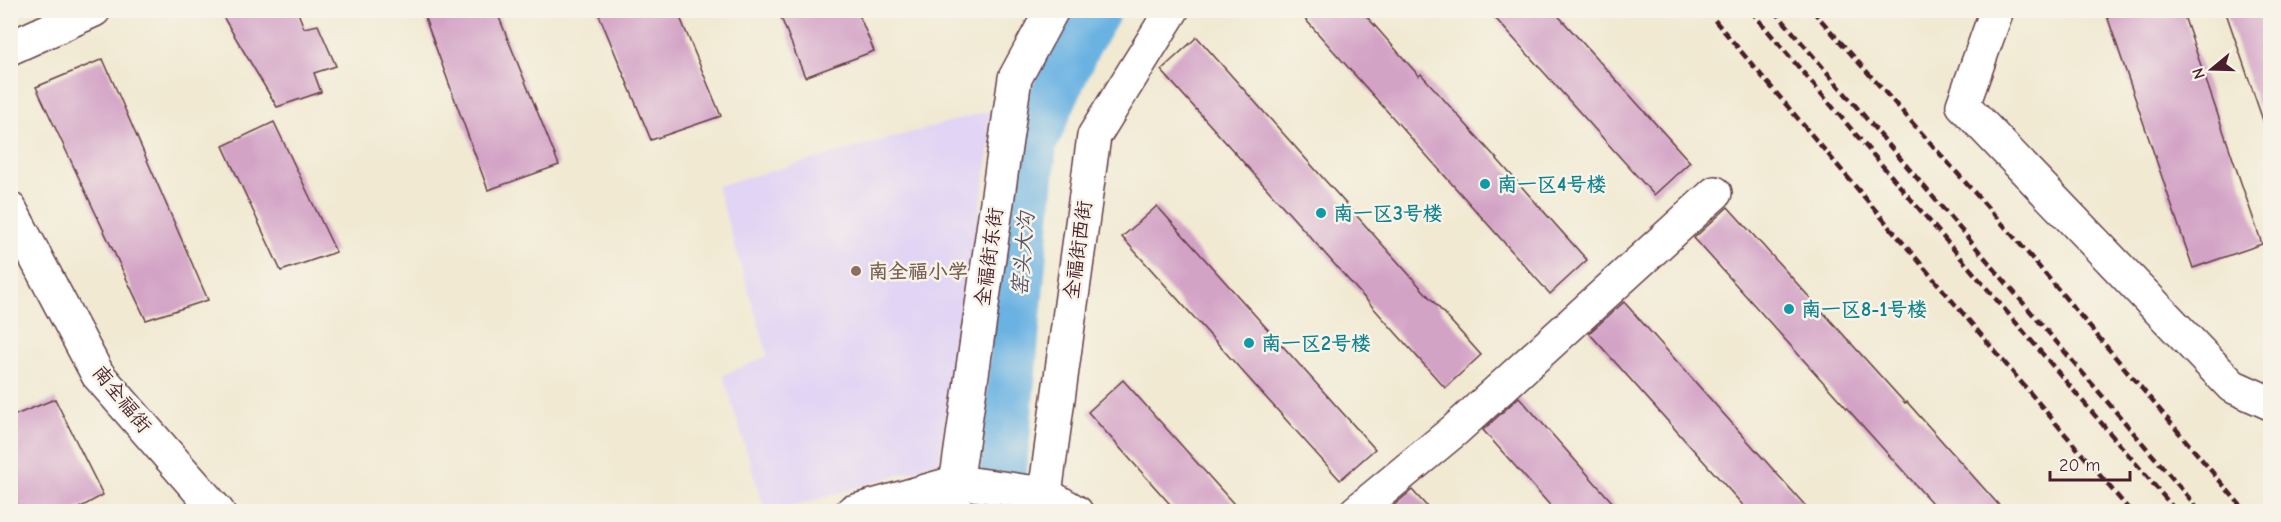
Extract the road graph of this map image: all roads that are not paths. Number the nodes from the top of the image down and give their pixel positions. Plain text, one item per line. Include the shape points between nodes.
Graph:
1 (94, 10) edge
2 (1052, 10) edge
3 (1172, 10) edge
4 (1997, 10) edge
5 (10, 48) edge
6 (1715, 193) dead end
7 (10, 209) edge
8 (2271, 403) edge
9 (954, 497) edge
10 (1045, 503) edge
11 (218, 512) edge
12 (852, 512) edge
13 (1076, 512) edge
14 (1356, 512) edge

1 - 5 street
2 - 9 street, 全福街东街 via 1015,78
3 - 10 street, 全福街西街 via 1094,136
4 - 8 street via 1964,105 2232,386
6 - 14 street via 1455,430
7 - 11 street, 南全福街 via 98,375
9 - 10 street
9 - 12 street
10 - 13 street

